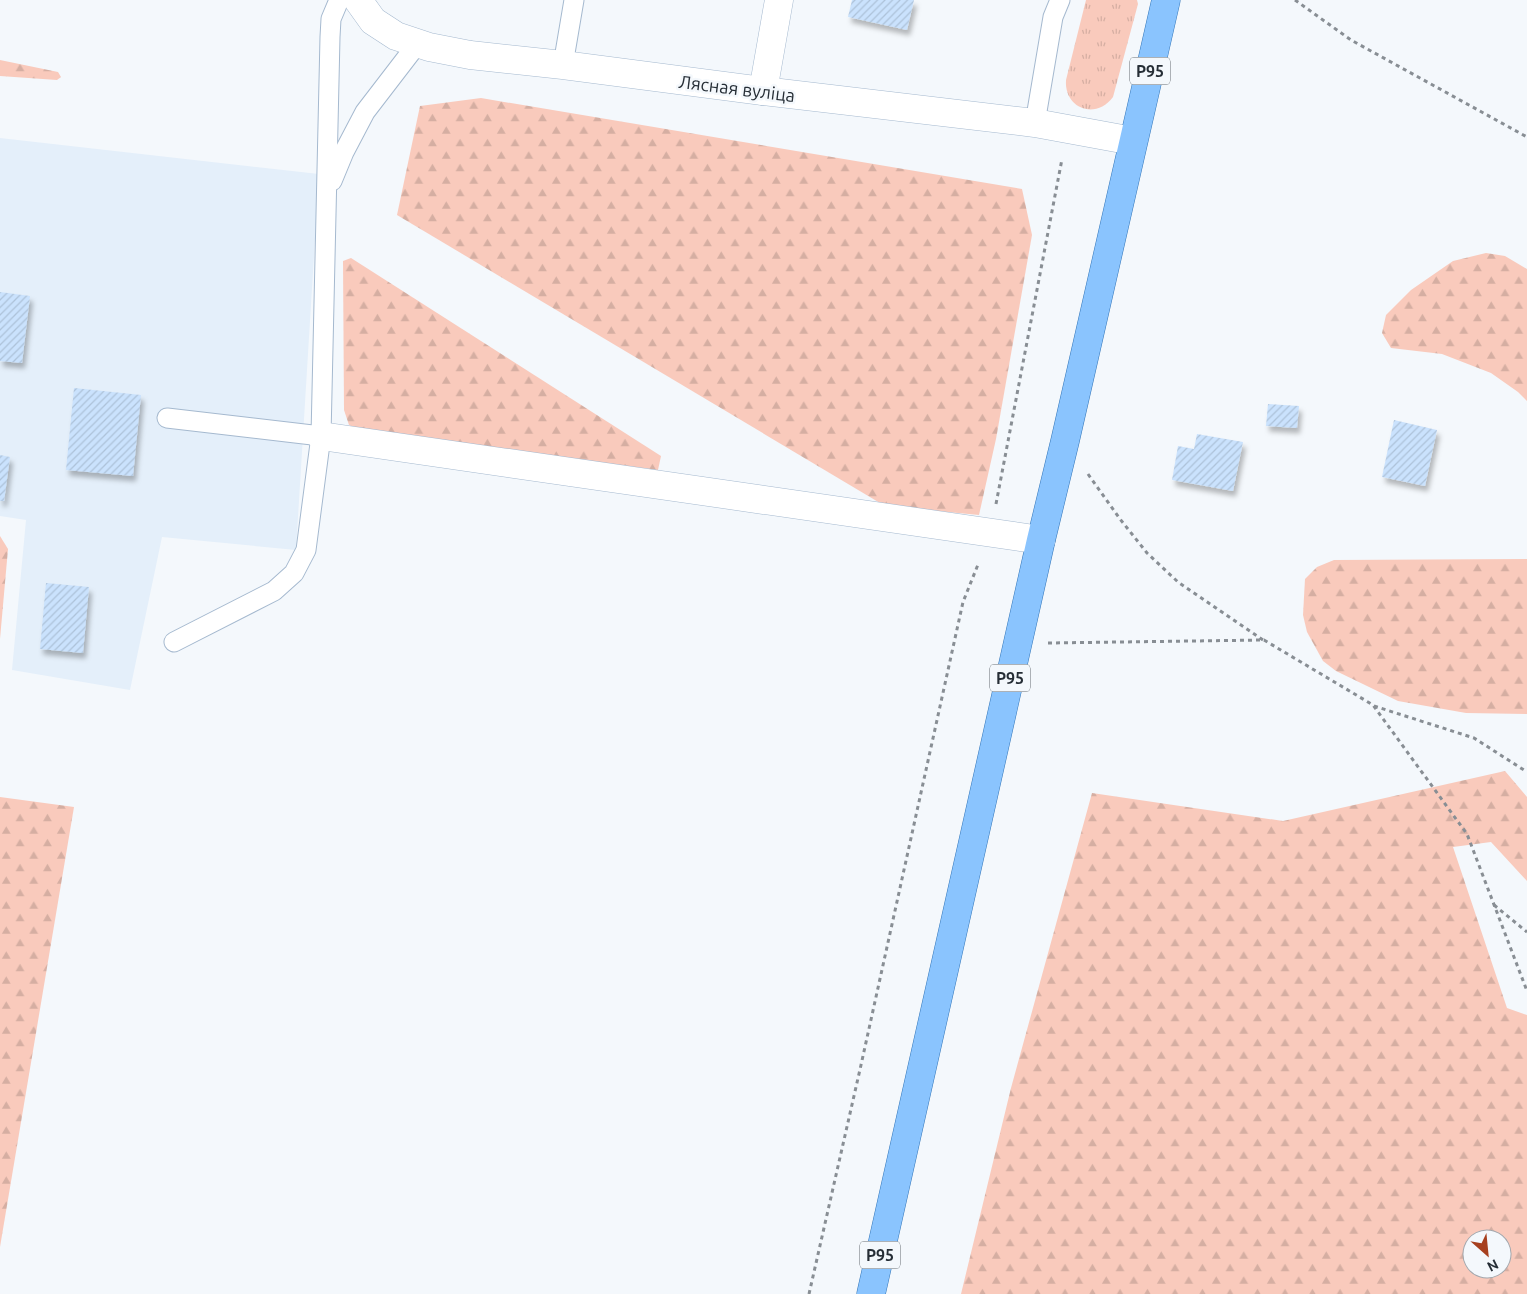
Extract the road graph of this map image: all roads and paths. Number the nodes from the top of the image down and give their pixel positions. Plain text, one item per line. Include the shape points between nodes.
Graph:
1 (338, 0) edge
2 (358, 0) edge
3 (574, 0) edge
4 (779, 0) edge
5 (1060, 0) edge
6 (1166, 0) edge
7 (1295, 0) edge
8 (418, 43) junction
9 (562, 65) junction
10 (763, 91) junction
11 (1035, 124) junction
12 (1068, 129) junction
13 (1527, 137) edge
14 (1133, 141) junction
15 (327, 194) junction
16 (167, 418) dead end
17 (321, 436) junction
18 (1065, 441) junction
19 (991, 533) junction
20 (1041, 540) junction
21 (1264, 640) junction
22 (174, 642) dead end
23 (1018, 643) junction
24 (1373, 706) junction
25 (1527, 772) edge
26 (1494, 905) junction
27 (1527, 932) edge
28 (1527, 991) edge
29 (809, 1294) edge
30 (871, 1294) edge

1 - 15 lane via 331,19
2 - 8 street, Лясная вуліца via 373,21 396,36
3 - 9 lane
4 - 10 street
5 - 11 lane via 1052,17
6 - 14 main road, Р95
7 - 13 path via 1351,40
8 - 9 street, Лясная вуліца via 470,55
8 - 15 lane via 365,112
9 - 10 street, Лясная вуліца
10 - 11 street, Лясная вуліца
11 - 12 street, Лясная вуліца
12 - 14 street, Лясная вуліца
12 - 19 path
14 - 18 main road, Р95
15 - 17 lane
16 - 17 lane
17 - 19 street
17 - 22 lane via 306,550 294,573 274,591
18 - 20 main road, Р95
18 - 21 path via 1148,553 1178,582
19 - 20 street
19 - 29 path via 963,602
20 - 23 main road, Р95
21 - 23 path
21 - 24 path
23 - 30 main road, Р95
24 - 25 path via 1474,738
24 - 26 path via 1467,834
26 - 27 path
26 - 28 path

